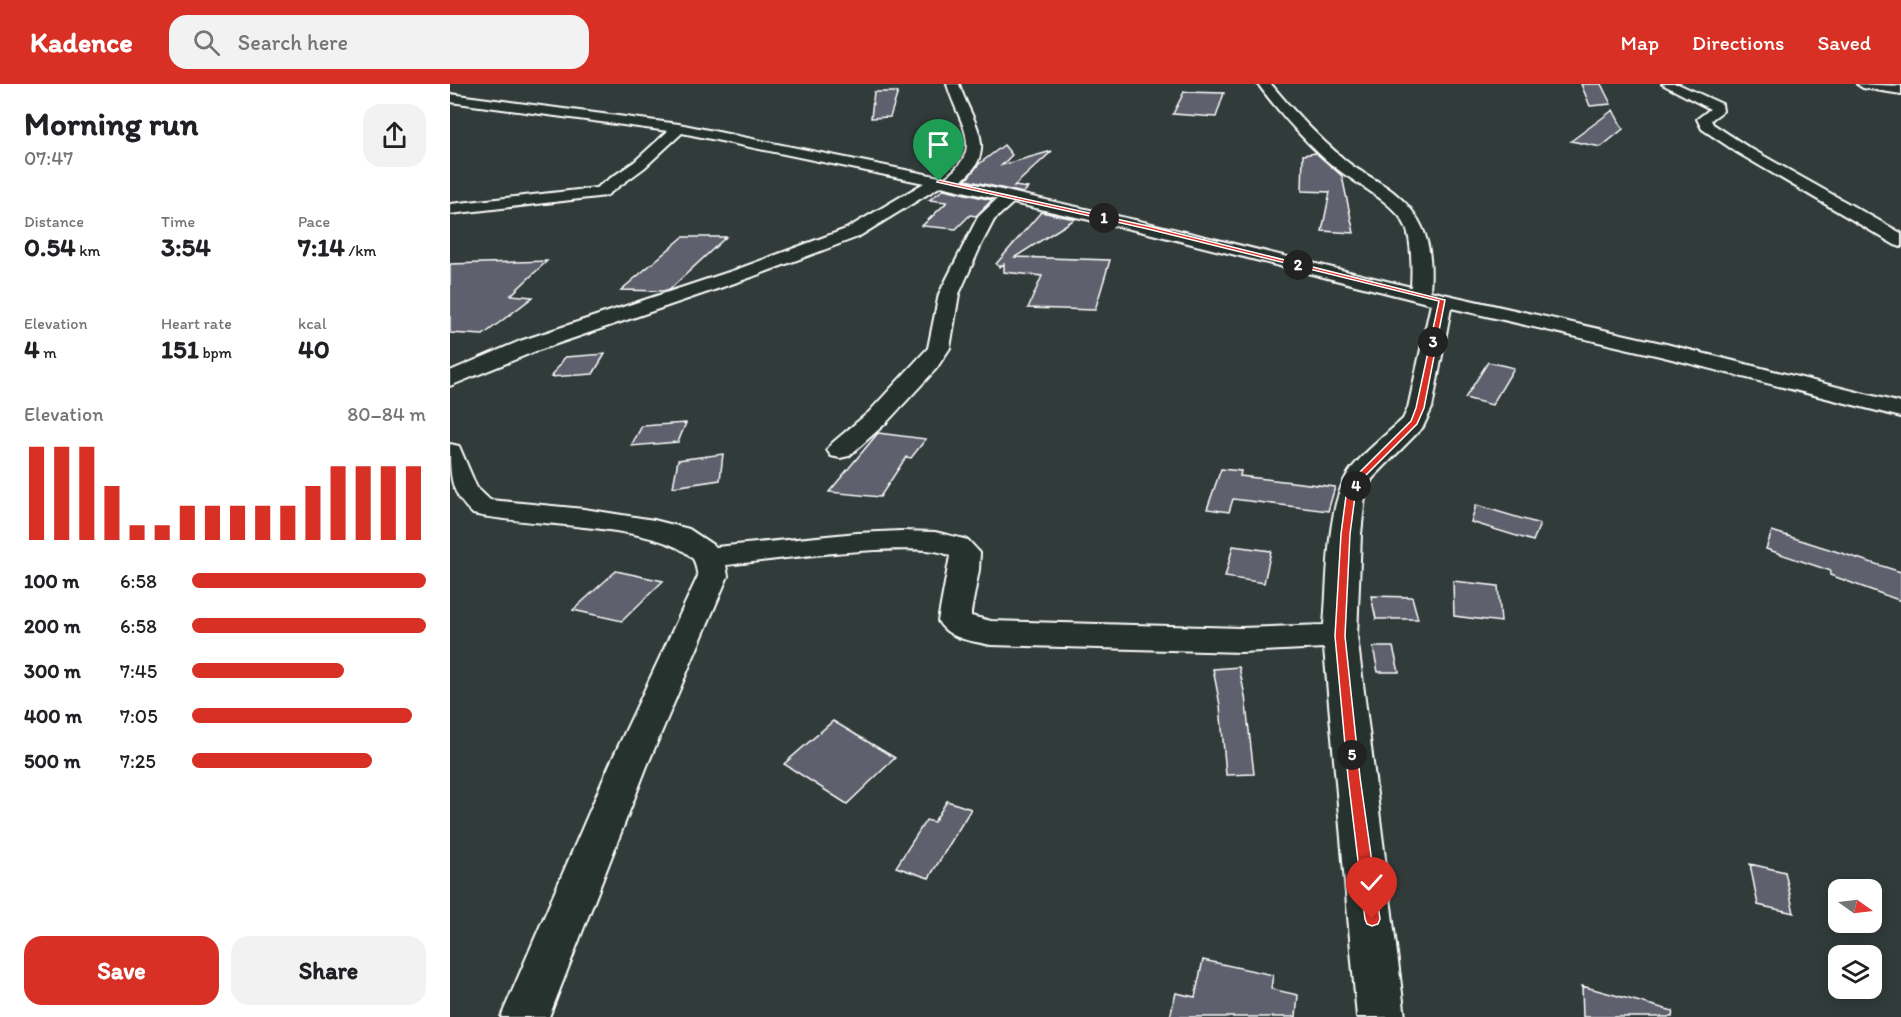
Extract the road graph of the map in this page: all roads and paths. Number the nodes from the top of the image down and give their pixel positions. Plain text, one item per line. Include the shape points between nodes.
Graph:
1 (953, 84) edge
2 (1264, 84) edge
3 (1668, 84) edge
4 (1863, 84) edge
5 (1898, 89) edge
6 (450, 98) edge
7 (680, 128) junction
8 (944, 182) junction
9 (1009, 197) junction
10 (450, 209) edge
11 (1901, 241) edge
12 (1431, 298) junction
13 (450, 379) edge
14 (1901, 410) edge
15 (840, 450) dead end
16 (450, 452) edge
17 (709, 557) junction
18 (1340, 636) junction
19 (525, 1017) edge
20 (1381, 1017) edge

1 - 8 street via 976,152 969,168
2 - 12 street via 1340,164 1392,199 1414,226
3 - 11 street via 1717,107 1704,119 1707,126
4 - 5 street
6 - 7 street
7 - 8 street
7 - 10 street via 639,165 600,192
8 - 9 street
8 - 13 street via 834,240 528,346
9 - 12 street
9 - 15 street via 987,217 949,294 939,348 878,417
12 - 14 street
12 - 18 street via 1420,408 1414,422 1360,476 1351,496
16 - 17 street via 458,482 471,501 483,508 654,529 679,536
17 - 18 street via 857,542 935,541 965,553 966,566 954,605 954,621 969,629 991,633 1241,640
17 - 19 street via 713,576 628,766
18 - 20 street

